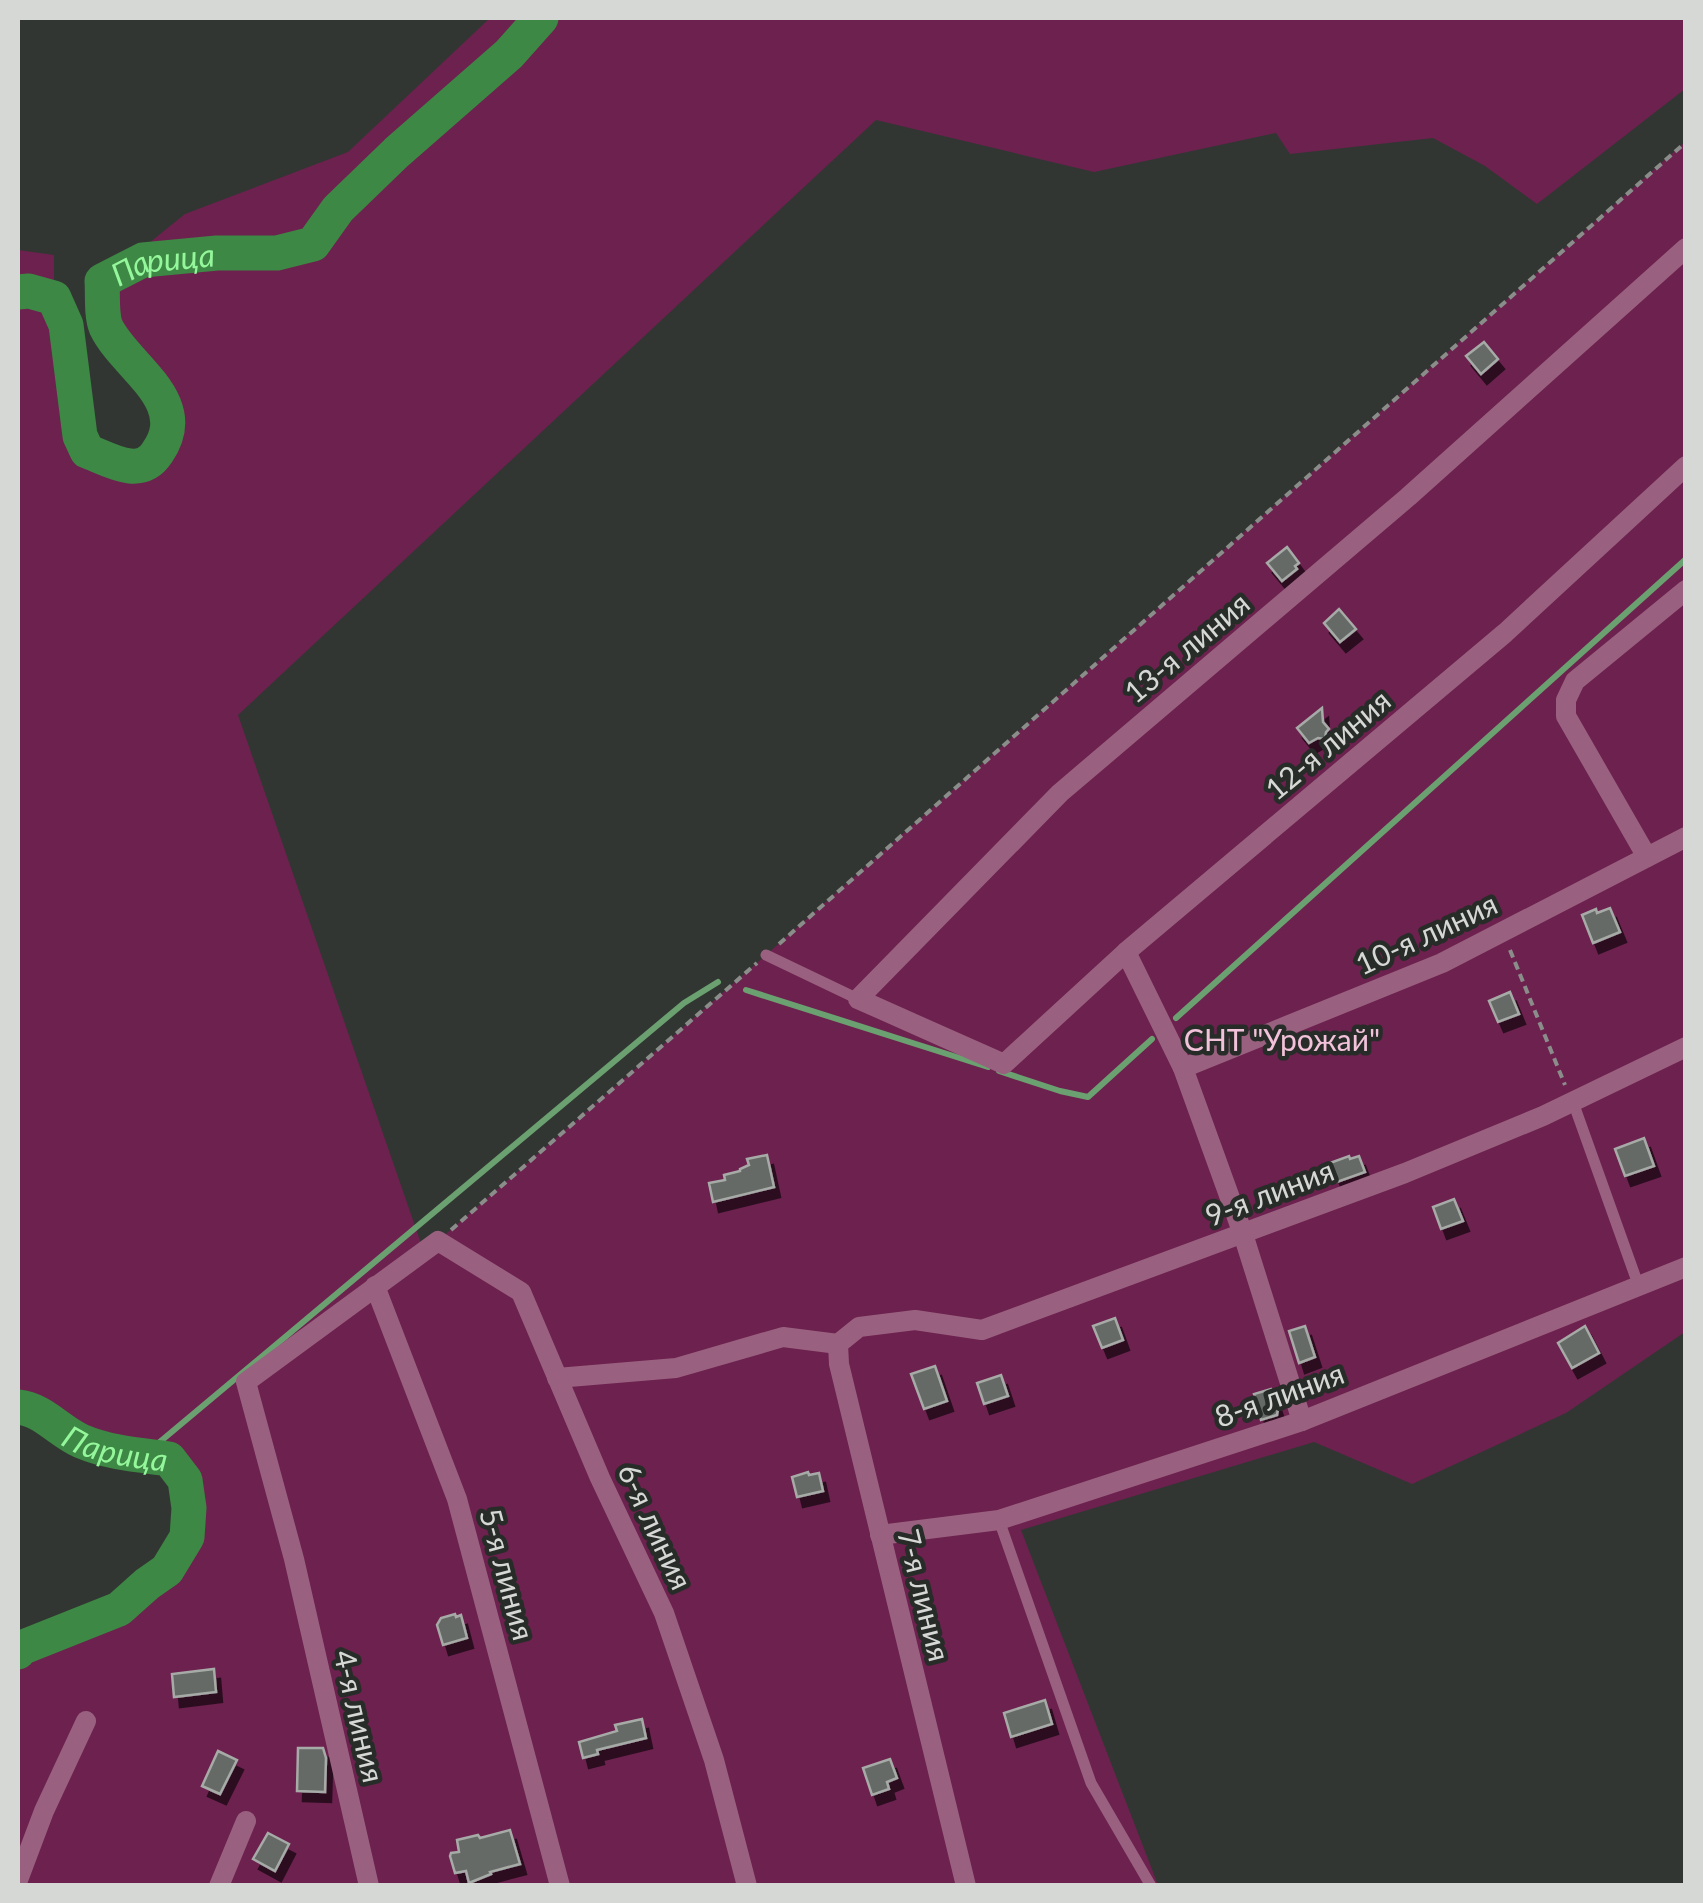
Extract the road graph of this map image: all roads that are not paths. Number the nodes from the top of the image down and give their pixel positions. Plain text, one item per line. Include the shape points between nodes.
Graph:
1 (1686, 248) edge
2 (1686, 466) edge
3 (1686, 590) edge
4 (1686, 837) edge
5 (1647, 857) junction
6 (1126, 952) junction
7 (766, 955) road end
8 (858, 998) junction
9 (1686, 1047) edge
10 (1183, 1068) junction
11 (1573, 1102) junction
12 (1243, 1234) junction
13 (1686, 1266) edge
14 (1638, 1284) junction
15 (375, 1286) junction
16 (838, 1344) junction
17 (558, 1378) junction
18 (1302, 1421) junction
19 (999, 1520) junction
20 (880, 1534) junction
21 (86, 1722) dead end
22 (246, 1820) dead end
23 (18, 1880) edge
24 (219, 1886) edge
25 (369, 1886) edge
26 (560, 1886) edge
27 (746, 1886) edge
28 (966, 1886) edge
29 (1151, 1886) edge

1 - 8 street, 13-я линия via 1408,498 1060,793
2 - 6 street, 12-я линия via 1506,633
3 - 5 street via 1575,682 1566,700 1566,716
4 - 5 street, 10-я линия
5 - 10 street, 10-я линия via 1442,963
6 - 8 street, 12-я линия via 1004,1064
6 - 10 street
7 - 8 lane
9 - 11 street, 9-я линия
10 - 12 street
11 - 12 street, 9-я линия
11 - 14 lane
12 - 16 street, 9-я линия via 982,1330 916,1320 859,1327
12 - 18 street
13 - 14 street, 8-я линия
14 - 18 street, 8-я линия
15 - 17 street, 6-я линия via 438,1241 521,1292
15 - 25 street, 4-я линия via 246,1382
15 - 26 street, 5-я линия via 457,1500
16 - 17 street via 782,1336 676,1368
16 - 20 street, 7-я линия
17 - 27 street, 6-я линия via 664,1614 714,1760
18 - 19 street, 8-я линия
19 - 20 street, 8-я линия
19 - 29 lane via 1091,1783
20 - 28 street, 7-я линия
21 - 23 street
22 - 24 street

